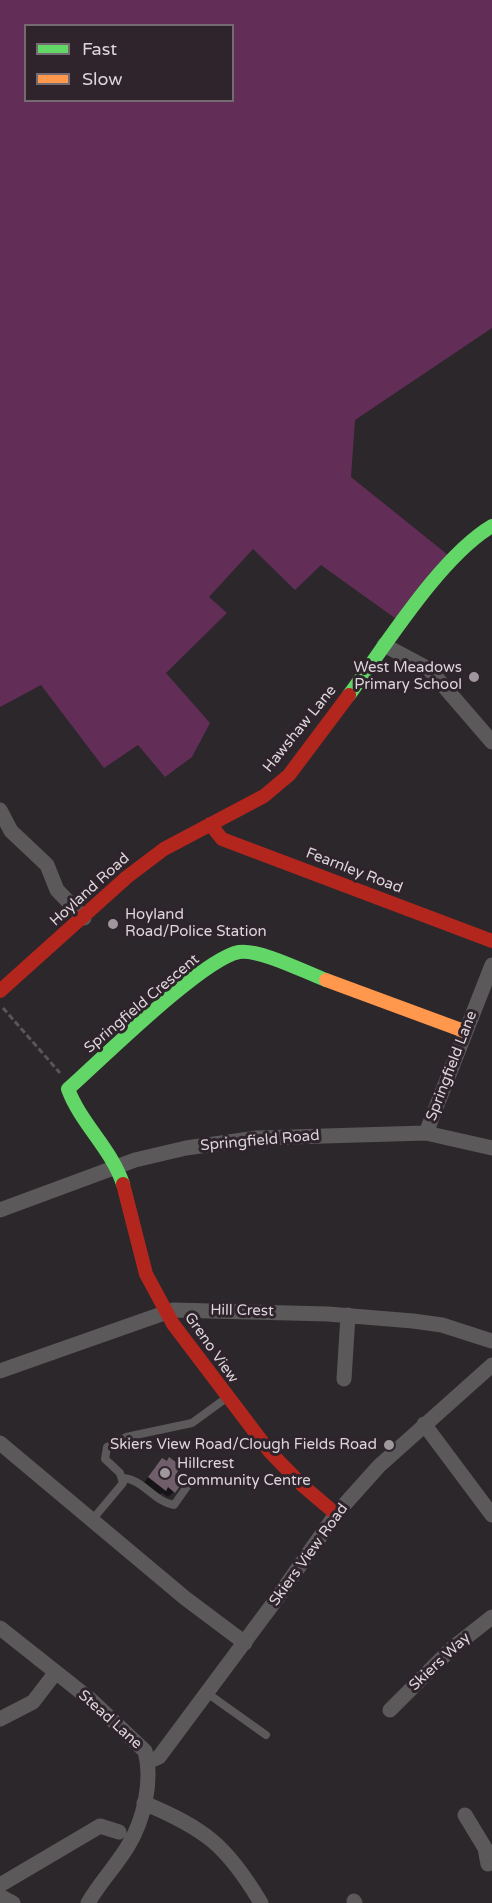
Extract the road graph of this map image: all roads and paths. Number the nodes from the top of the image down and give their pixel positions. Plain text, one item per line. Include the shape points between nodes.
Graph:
1 (492, 526) edge
2 (384, 645) junction
3 (492, 742) edge
4 (0, 810) edge
5 (210, 824) junction
6 (84, 918) junction
7 (492, 941) edge
8 (492, 965) edge
9 (0, 991) edge
10 (0, 1005) edge
11 (464, 1031) junction
12 (72, 1086) junction
13 (426, 1133) junction
14 (492, 1148) edge
15 (116, 1166) junction
16 (0, 1209) edge
17 (166, 1312) junction
18 (348, 1315) junction
19 (492, 1341) edge
20 (492, 1365) edge
21 (0, 1371) edge
22 (344, 1379) dead end
23 (226, 1398) junction
24 (424, 1424) junction
25 (0, 1443) edge
26 (123, 1478) junction
27 (191, 1481) dead end
28 (336, 1514) junction
29 (492, 1515) edge
30 (92, 1521) junction
31 (492, 1617) edge
32 (0, 1628) edge
33 (245, 1642) junction
34 (56, 1672) junction
35 (207, 1693) junction
36 (390, 1710) dead end
37 (0, 1719) edge
38 (266, 1735) dead end
39 (148, 1762) junction
40 (144, 1803) junction
41 (465, 1815) dead end
42 (119, 1832) dead end
43 (492, 1862) edge
44 (0, 1885) edge
45 (0, 1896) edge
46 (13, 1903) edge
47 (88, 1903) edge
48 (261, 1903) edge

1 - 2 main road, Hawshaw Lane via 477,535 439,574
2 - 3 street via 429,669
2 - 5 main road, Hawshaw Lane via 289,775 264,796
4 - 6 street via 10,831 47,865 57,890
5 - 6 main road, Hoyland Road via 146,863
5 - 7 main road, Fearnley Road via 222,838
6 - 9 main road, Hoyland Road
8 - 11 street, Springfield Lane
10 - 12 path
11 - 12 main road, Springfield Crescent via 257,954 240,952 192,979
11 - 13 street, Springfield Lane
12 - 15 main road via 68,1089 70,1098
13 - 14 street, Springfield Road
13 - 15 street, Springfield Road via 256,1138 186,1148
15 - 16 street, Springfield Road
15 - 17 main road, Greno View via 139,1254
17 - 18 street, Hill Crest via 237,1310
17 - 21 street, Hill Crest
17 - 23 main road, Greno View
18 - 19 street, Hill Crest via 442,1325
18 - 22 street
20 - 24 street, Skiers View Road
23 - 26 lane via 192,1424 115,1441 104,1452 105,1459
23 - 28 main road, Greno View via 289,1472
24 - 28 street, Skiers View Road
24 - 29 street
25 - 30 street
26 - 27 lane via 133,1479 166,1504 174,1505
26 - 30 lane via 119,1490
28 - 33 street, Skiers View Road
30 - 33 street
31 - 36 street, Skiers Way via 450,1650
32 - 34 street, Stead Lane
33 - 35 street, Skiers View Road
34 - 37 street via 33,1702
34 - 39 street, Stead Lane via 138,1742
35 - 38 lane
35 - 39 street, Skiers View Road via 159,1757
39 - 40 street, Stead Lane
40 - 47 street, Stead Lane via 129,1846
40 - 48 street via 218,1843 240,1868
41 - 43 street via 485,1848 488,1864
42 - 44 street via 100,1826
45 - 46 street

